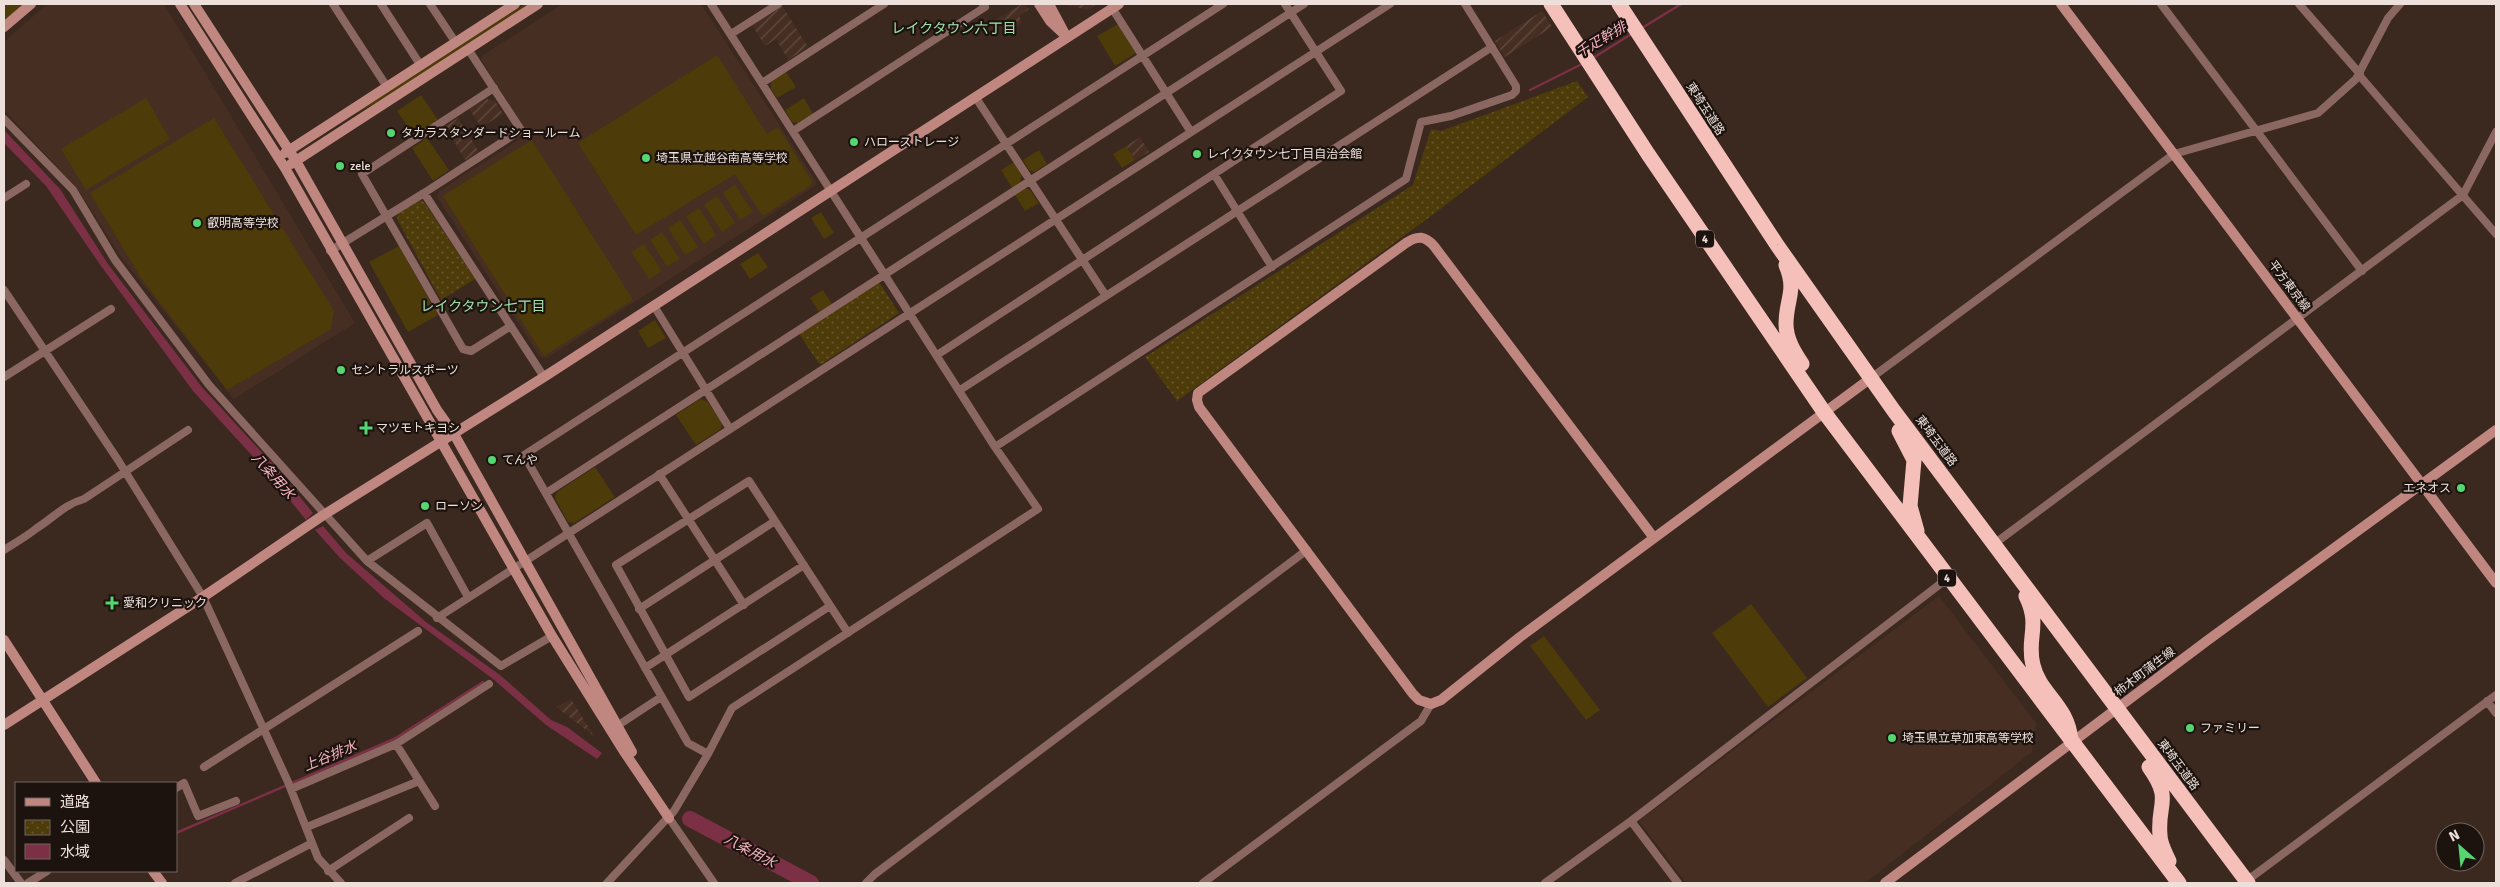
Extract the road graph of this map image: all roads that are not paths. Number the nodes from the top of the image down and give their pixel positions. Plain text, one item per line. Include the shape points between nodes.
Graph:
1 (31, 4) edge
2 (180, 4) edge
3 (194, 4) edge
4 (333, 4) edge
5 (381, 4) edge
6 (430, 4) edge
7 (515, 4) edge
8 (538, 4) edge
9 (711, 4) edge
10 (778, 4) edge
11 (884, 4) edge
12 (983, 4) edge
13 (1039, 4) edge
14 (1050, 4) edge
15 (1223, 4) edge
16 (1285, 4) edge
17 (1304, 4) edge
18 (1390, 4) edge
19 (1465, 4) edge
20 (1551, 4) edge
21 (1619, 4) edge
22 (2061, 4) edge
23 (2161, 4) edge
24 (2299, 4) edge
25 (2400, 4) edge
26 (1116, 6) edge
27 (1291, 12) junction
28 (4, 27) edge
29 (731, 34) junction
30 (1067, 38) junction
31 (456, 43) junction
32 (1492, 47) junction
33 (468, 49) junction
34 (1316, 51) junction
35 (1144, 56) junction
36 (421, 66) junction
37 (2359, 74) junction
38 (762, 83) junction
39 (387, 87) junction
40 (494, 88) junction
41 (1166, 93) junction
42 (976, 98) junction
43 (4, 119) edge
44 (793, 131) junction
45 (2256, 131) junction
46 (1191, 132) junction
47 (2496, 132) edge
48 (1006, 143) junction
49 (289, 151) junction
50 (2174, 154) junction
51 (278, 158) junction
52 (296, 161) junction
53 (285, 168) junction
54 (1214, 174) junction
55 (1031, 181) junction
56 (26, 184) dead end
57 (831, 191) junction
58 (424, 193) junction
59 (2464, 195) junction
60 (4, 198) edge
61 (1239, 212) junction
62 (388, 217) junction
63 (1055, 219) junction
64 (2493, 226) edge
65 (2496, 234) edge
66 (861, 237) junction
67 (342, 244) junction
68 (1777, 245) junction
69 (330, 250) junction
70 (1082, 260) junction
71 (1272, 267) junction
72 (2362, 271) junction
73 (885, 274) junction
74 (4, 290) edge
75 (1106, 296) junction
76 (654, 306) junction
77 (111, 308) dead end
78 (911, 312) junction
79 (2298, 319) junction
80 (511, 326) junction
81 (44, 351) junction
82 (683, 352) junction
83 (937, 355) junction
84 (4, 377) edge
85 (544, 377) junction
86 (1871, 378) junction
87 (706, 390) junction
88 (960, 390) junction
89 (1824, 412) junction
90 (730, 429) junction
91 (188, 430) dead end
92 (2496, 430) edge
93 (454, 434) junction
94 (441, 442) junction
95 (995, 447) junction
96 (124, 472) junction
97 (660, 474) junction
98 (2422, 485) junction
99 (546, 492) junction
100 (322, 517) junction
101 (689, 520) junction
102 (775, 520) junction
103 (569, 533) junction
104 (1654, 538) junction
105 (1994, 544) junction
106 (1925, 547) junction
107 (4, 550) edge
108 (1307, 550) junction
109 (715, 560) junction
110 (367, 561) junction
111 (525, 562) junction
112 (804, 565) junction
113 (513, 569) junction
114 (2013, 570) junction
115 (1948, 578) junction
116 (2496, 584) edge
117 (203, 597) junction
118 (468, 597) junction
119 (744, 605) junction
120 (830, 606) junction
121 (639, 609) junction
122 (437, 618) junction
123 (418, 631) dead end
124 (848, 633) junction
125 (552, 636) junction
126 (4, 640) edge
127 (665, 656) junction
128 (645, 668) junction
129 (489, 684) dead end
130 (2496, 694) edge
131 (662, 697) junction
132 (43, 700) junction
133 (2488, 701) junction
134 (1431, 704) junction
135 (2117, 708) junction
136 (2496, 713) edge
137 (4, 725) edge
138 (617, 726) junction
139 (265, 729) junction
140 (2071, 743) junction
141 (396, 744) junction
142 (708, 754) junction
143 (204, 767) dead end
144 (419, 781) junction
145 (95, 782) edge
146 (290, 786) junction
147 (178, 787) edge
148 (236, 801) dead end
149 (435, 806) dead end
150 (409, 818) dead end
151 (669, 818) junction
152 (1631, 821) junction
153 (307, 827) junction
154 (312, 843) junction
155 (4, 860) edge
156 (328, 871) junction
157 (45, 872) edge
158 (154, 872) edge
159 (21, 883) edge
160 (28, 883) edge
161 (162, 883) edge
162 (235, 883) edge
163 (341, 883) edge
164 (607, 883) edge
165 (714, 883) edge
166 (866, 883) edge
167 (1203, 883) edge
168 (1545, 883) edge
169 (1678, 883) edge
170 (1886, 883) edge
171 (2179, 883) edge
172 (2246, 883) edge

1 - 28 street
2 - 51 street
3 - 49 street
4 - 39 street
5 - 36 street
6 - 31 street
7 - 31 street
8 - 33 street
9 - 29 street
10 - 29 street
11 - 38 street
12 - 44 street via 985,7
13 - 30 street
14 - 30 street
15 - 35 street
16 - 27 street
17 - 27 street
18 - 34 street
19 - 32 street
20 - 89 highway, 4 via 1705,239
21 - 68 highway, 東埼玉道路 / 4
22 - 50 street, 平方東京線
23 - 45 street
24 - 37 street
25 - 37 street via 2388,18
26 - 30 street
26 - 35 street
27 - 34 street
27 - 41 street
29 - 38 street
30 - 42 street
31 - 36 street
32 - 61 street
32 - 71 street via 1516,91 1450,116 1421,122 1406,179
33 - 40 street
33 - 52 street
34 - 46 street
34 - 54 street via 1341,91
35 - 41 street
35 - 48 street
36 - 39 street
37 - 45 street via 2318,113
37 - 59 street
38 - 44 street
39 - 49 street
40 - 58 street via 521,130
40 - 62 street via 362,174
41 - 46 street
41 - 55 street
42 - 48 street
42 - 57 street
43 - 100 street via 73,190 115,260 209,385
44 - 57 street
45 - 50 street
45 - 72 street
46 - 63 street
47 - 59 street
48 - 55 street
48 - 66 street
49 - 51 street
49 - 52 street
50 - 79 street, 平方東京線
50 - 86 street
51 - 53 street
52 - 53 street
52 - 67 street
53 - 69 street
54 - 61 street
54 - 70 street
55 - 63 street
55 - 73 street
56 - 60 street
57 - 66 street
57 - 76 street
58 - 62 street
58 - 80 street
59 - 64 street
59 - 72 street
61 - 71 street
61 - 75 street
62 - 67 street
62 - 80 street via 463,349 471,351
63 - 70 street
63 - 78 street
64 - 65 street
66 - 73 street
66 - 82 street
67 - 69 street
67 - 93 street
68 - 86 highway, 東埼玉道路 / 4
68 - 89 highway, 4 via 1792,289 1787,336 1793,351 1817,386
69 - 94 street
70 - 75 street
70 - 83 street
71 - 95 street
72 - 79 street
73 - 78 street
73 - 87 street
74 - 81 street
75 - 88 street
76 - 82 street
76 - 85 street
77 - 81 street
78 - 83 street
78 - 90 street
79 - 98 street, 平方東京線
79 - 105 street
80 - 85 street
81 - 84 street
81 - 96 street
82 - 87 street
82 - 99 street via 524,455
83 - 88 street
85 - 93 street
86 - 89 street
86 - 105 highway, 東埼玉道路 / 4
86 - 106 highway, 4 via 1881,406 1914,460 1910,506
87 - 90 street
87 - 99 street
88 - 95 street
89 - 104 street
89 - 106 highway, 4
90 - 97 street
91 - 96 street
92 - 98 street, 柿木町蒲生線
93 - 94 street
93 - 111 street
94 - 100 street
94 - 113 street
95 - 124 street via 1038,509
96 - 107 street via 48,518 40,527
96 - 117 street
97 - 101 street
97 - 103 street
98 - 116 street, 平方東京線
98 - 135 street, 柿木町蒲生線
99 - 103 street
100 - 110 street
100 - 117 street
101 - 102 street via 749,481
101 - 109 street
101 - 121 street via 616,565
102 - 109 street
102 - 112 street
103 - 111 street
103 - 128 street
104 - 108 street via 1434,246 1420,236 1398,248 1198,393 1199,407
104 - 134 street via 1441,700
105 - 114 highway, 東埼玉道路 / 4
106 - 115 highway, 4
108 - 134 street via 1413,694 1418,700
108 - 166 street
109 - 119 street
109 - 121 street
110 - 118 street via 427,523
110 - 122 street
111 - 113 street
111 - 138 street
112 - 119 street
112 - 120 street
113 - 118 street
113 - 125 street
114 - 135 highway, 東埼玉道路 / 4
114 - 140 highway, 4 via 2033,613 2033,667 2065,715 2070,726
115 - 140 highway, 4
115 - 152 street
117 - 132 street
117 - 139 street
118 - 122 street
119 - 127 street
120 - 124 street
120 - 127 street via 690,697
121 - 127 street
122 - 125 street via 501,666
123 - 139 street
124 - 142 street via 732,708
125 - 151 street
126 - 132 street
127 - 128 street
128 - 131 street
129 - 141 street
130 - 133 street
131 - 138 street
131 - 142 street via 688,743
132 - 137 street
132 - 145 street
133 - 136 street
133 - 172 street
134 - 167 street via 1421,721
135 - 140 street, 柿木町蒲生線
135 - 171 highway, 4 via 2126,736 2161,785 2164,804 2161,844
135 - 172 highway, 東埼玉道路 / 4
138 - 151 street
139 - 143 street
139 - 146 street
140 - 170 street, 柿木町蒲生線
140 - 171 highway, 4
141 - 144 street
141 - 146 street
142 - 151 street
144 - 149 street
144 - 153 street
146 - 153 street
147 - 148 street via 184,783 198,816
150 - 156 street
151 - 164 street
151 - 165 street
152 - 168 street
152 - 169 street
153 - 154 street
154 - 156 street
154 - 162 street
155 - 159 street
156 - 163 street
157 - 160 street
158 - 161 street

